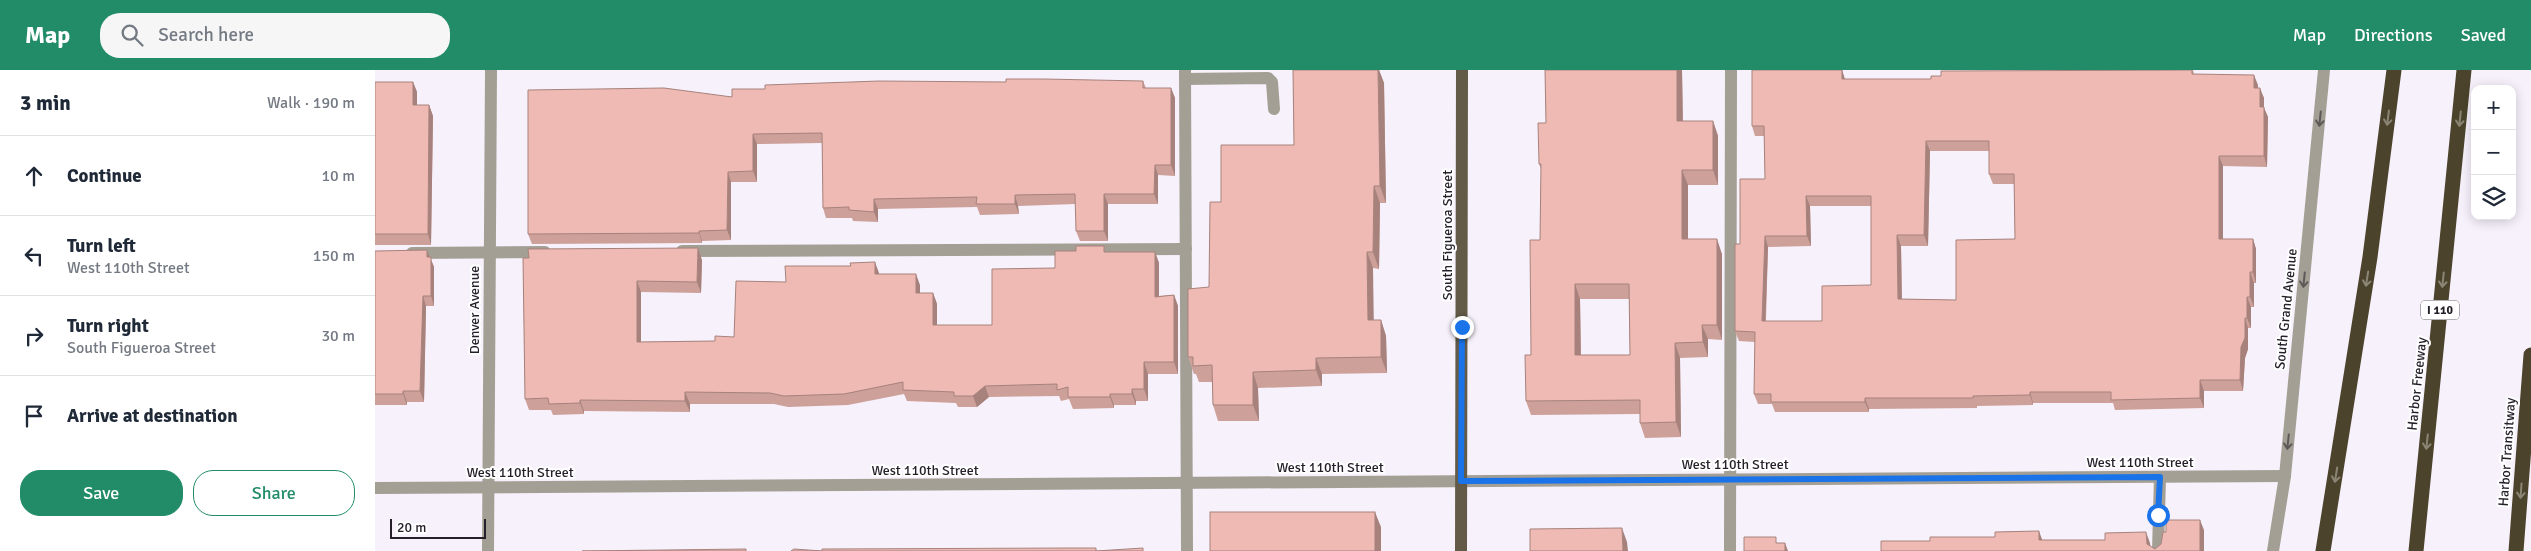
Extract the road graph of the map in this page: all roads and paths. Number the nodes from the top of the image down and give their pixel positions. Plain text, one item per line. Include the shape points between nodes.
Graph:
1 (491, 70) edge
2 (1462, 70) edge
3 (1731, 70) edge
4 (2324, 70) edge
5 (2394, 70) edge
6 (2465, 70) edge
7 (1185, 74) edge
8 (1274, 109) dead end
9 (1186, 249) junction
10 (669, 251) edge
11 (490, 252) junction
12 (559, 252) edge
13 (404, 253) edge
14 (2531, 355) edge
15 (2285, 476) junction
16 (2160, 477) junction
17 (1730, 479) junction
18 (1461, 481) junction
19 (1186, 483) junction
20 (375, 488) edge
21 (489, 488) junction
22 (488, 551) edge
23 (1187, 551) edge
24 (1461, 551) edge
25 (1730, 551) edge
26 (2158, 551) edge
27 (2273, 551) edge
28 (2323, 551) edge
29 (2416, 551) edge
30 (2516, 551) edge

1 - 11 street, Denver Avenue
2 - 18 main road, South Figueroa Street
3 - 17 street
4 -> 15 street, South Grand Avenue
5 -> 28 highway via 2370,257
6 -> 29 highway, Harbor Freeway / I 110
7 - 8 street via 1268,78 1272,82
7 - 9 street
9 - 10 street
9 - 19 street
11 - 12 street
11 - 13 street
11 - 21 street, Denver Avenue
14 -> 30 highway, Harbor Transitway
15 - 16 street, West 110th Street
15 - 27 street, South Grand Avenue
16 - 17 street, West 110th Street
16 - 26 street
17 - 18 street, West 110th Street
17 - 25 street
18 - 19 street, West 110th Street
18 - 24 main road, South Figueroa Street
19 - 21 street, West 110th Street
19 - 23 street
20 - 21 street, West 110th Street
21 - 22 street, Denver Avenue

